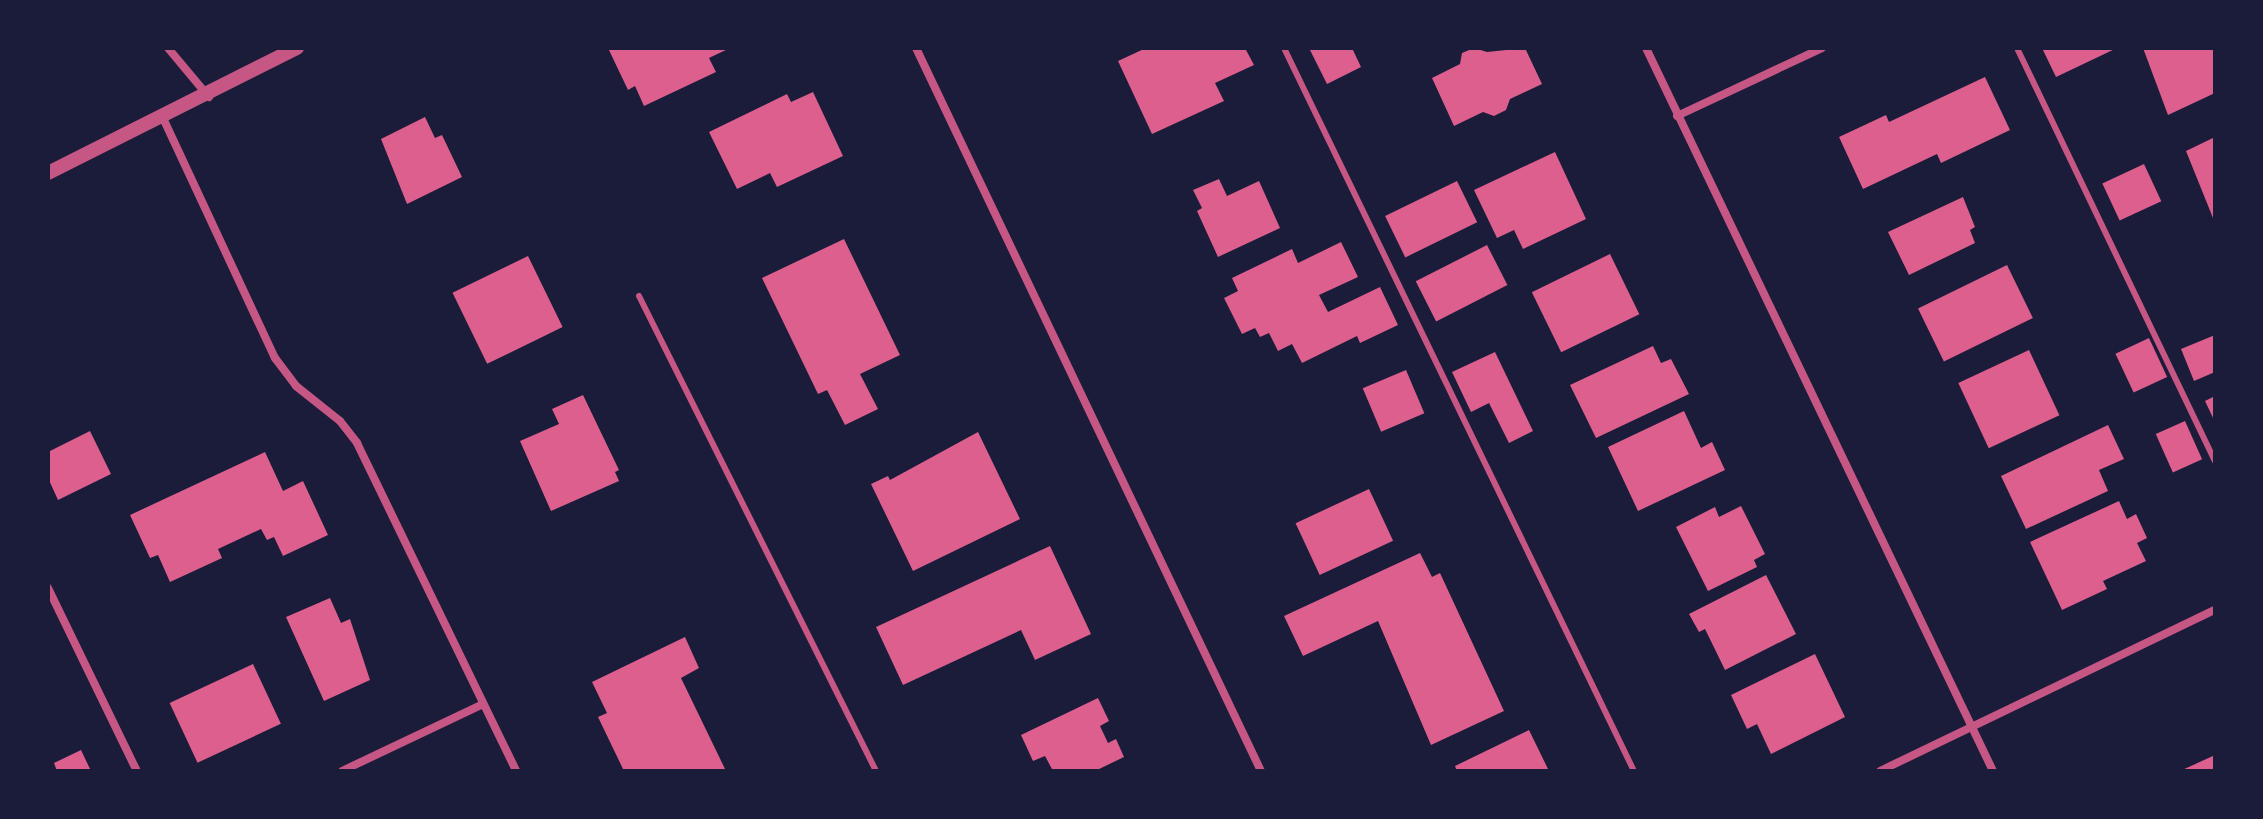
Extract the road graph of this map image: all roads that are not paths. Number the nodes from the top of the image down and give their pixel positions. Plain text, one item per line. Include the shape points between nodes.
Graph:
1 (168, 48) edge
2 (297, 48) edge
3 (916, 48) edge
4 (1284, 48) edge
5 (1646, 48) edge
6 (1822, 48) edge
7 (2017, 48) edge
8 (209, 97) junction
9 (1677, 116) junction
10 (163, 118) junction
11 (48, 173) edge
12 (639, 296) dead end
13 (2215, 461) edge
14 (48, 588) edge
15 (2215, 610) edge
16 (483, 704) junction
17 (1971, 727) junction
18 (137, 771) edge
19 (342, 771) edge
20 (516, 771) edge
21 (876, 771) edge
22 (1261, 771) edge
23 (1634, 771) edge
24 (1880, 771) edge
25 (1993, 771) edge

1 - 8 street
2 - 8 street
3 - 22 street
4 - 23 lane
5 - 9 street
6 - 9 street
7 - 13 lane
8 - 10 street
9 - 17 street
10 - 11 street
10 - 16 street via 275,358 296,386 340,421 357,443
12 - 21 lane
14 - 18 street
15 - 17 street
16 - 19 street
16 - 20 street
17 - 24 street
17 - 25 street

